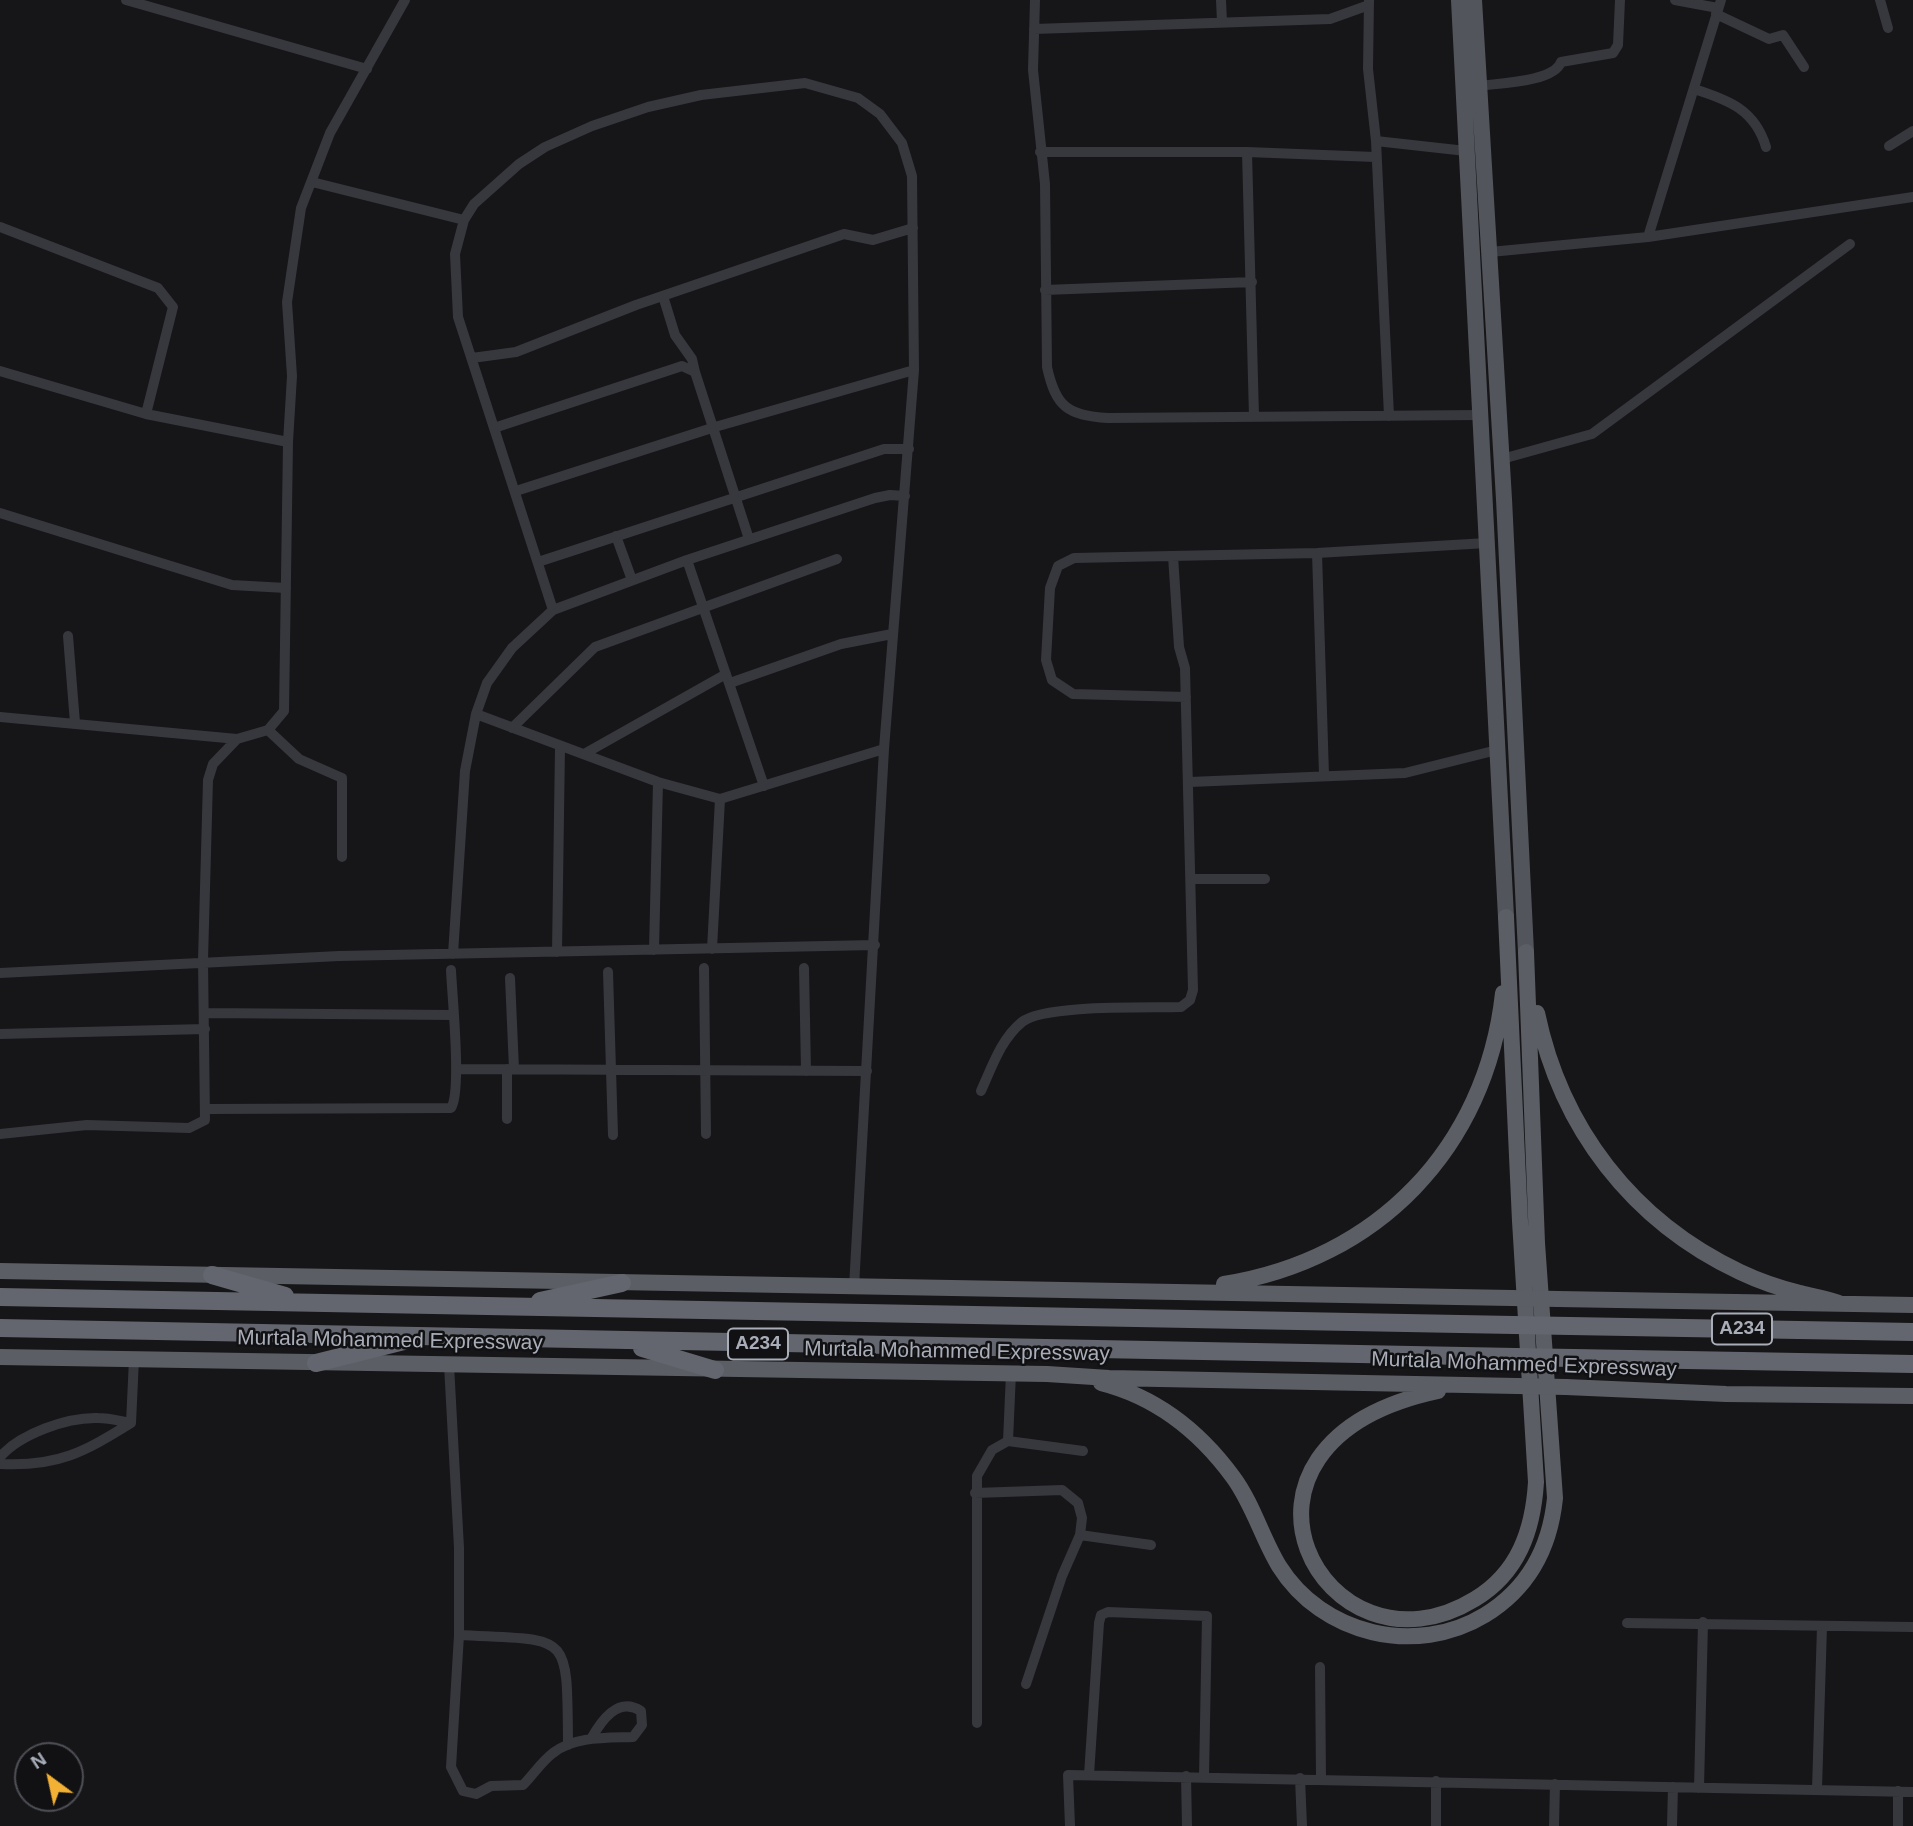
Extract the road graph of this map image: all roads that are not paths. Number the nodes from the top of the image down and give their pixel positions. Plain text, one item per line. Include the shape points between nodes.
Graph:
1 (126, 0) edge
2 (405, 0) edge
3 (1035, 0) edge
4 (1222, 0) edge
5 (1459, 0) edge
6 (1474, 0) edge
7 (1620, 0) edge
8 (1675, 0) edge
9 (1880, 0) edge
10 (1369, 3) edge
11 (1718, 7) edge
12 (1222, 22) junction
13 (1888, 28) dead end
14 (1034, 29) junction
15 (1804, 66) dead end
16 (367, 69) junction
17 (1479, 86) junction
18 (1694, 89) junction
19 (1913, 131) edge
20 (1376, 141) junction
21 (1889, 145) dead end
22 (1766, 147) dead end
23 (1466, 150) junction
24 (1040, 152) junction
25 (1247, 152) junction
26 (1375, 157) junction
27 (312, 182) junction
28 (1913, 197) edge
29 (464, 219) junction
30 (0, 228) edge
31 (913, 228) junction
32 (1648, 237) junction
33 (1850, 244) dead end
34 (1490, 252) junction
35 (1252, 282) junction
36 (1045, 290) junction
37 (663, 296) junction
38 (472, 358) junction
39 (914, 370) junction
40 (0, 371) edge
41 (695, 372) junction
42 (146, 415) junction
43 (1389, 415) junction
44 (1480, 415) junction
45 (1254, 417) junction
46 (715, 427) junction
47 (494, 428) junction
48 (288, 442) junction
49 (909, 449) junction
50 (1502, 459) junction
51 (516, 491) junction
52 (736, 496) junction
53 (905, 496) junction
54 (0, 513) edge
55 (616, 536) junction
56 (749, 539) junction
57 (1487, 543) junction
58 (1317, 553) junction
59 (1173, 556) junction
60 (837, 559) dead end
61 (687, 560) junction
62 (538, 562) junction
63 (632, 580) junction
64 (286, 588) junction
65 (703, 608) junction
66 (553, 610) junction
67 (892, 634) junction
68 (68, 636) dead end
69 (728, 678) junction
70 (1186, 697) junction
71 (476, 714) junction
72 (0, 717) edge
73 (75, 723) junction
74 (512, 728) junction
75 (268, 730) junction
76 (237, 739) junction
77 (560, 747) junction
78 (884, 749) junction
79 (1497, 750) junction
80 (584, 754) junction
81 (1324, 775) junction
82 (658, 782) junction
83 (1190, 782) junction
84 (764, 786) junction
85 (720, 799) junction
86 (342, 857) dead end
87 (1192, 879) junction
88 (1265, 879) dead end
89 (1506, 917) junction
90 (874, 945) junction
91 (712, 949) junction
92 (653, 950) junction
93 (1526, 952) junction
94 (557, 953) junction
95 (453, 954) junction
96 (203, 960) junction
97 (704, 968) dead end
98 (804, 968) dead end
99 (451, 970) dead end
100 (608, 972) dead end
101 (0, 973) edge
102 (510, 978) dead end
103 (204, 1013) junction
104 (453, 1014) junction
105 (205, 1029) junction
106 (0, 1034) edge
107 (456, 1069) junction
108 (511, 1069) junction
109 (611, 1070) junction
110 (706, 1070) junction
111 (806, 1071) junction
112 (867, 1071) junction
113 (981, 1091) dead end
114 (207, 1109) junction
115 (507, 1119) dead end
116 (706, 1133) dead end
117 (0, 1134) edge
118 (613, 1135) dead end
119 (0, 1271) edge
120 (212, 1275) junction
121 (622, 1283) junction
122 (854, 1287) junction
123 (1174, 1290) junction
124 (0, 1297) edge
125 (309, 1303) junction
126 (1841, 1304) junction
127 (1913, 1305) edge
128 (510, 1308) junction
129 (0, 1328) edge
130 (1913, 1332) edge
131 (427, 1335) junction
132 (622, 1342) junction
133 (0, 1357) edge
134 (134, 1359) junction
135 (316, 1363) junction
136 (1913, 1364) edge
137 (449, 1365) junction
138 (715, 1370) junction
139 (1012, 1373) junction
140 (1047, 1374) junction
141 (1479, 1385) junction
142 (1913, 1396) edge
143 (131, 1423) junction
144 (1008, 1441) junction
145 (1083, 1451) dead end
146 (0, 1457) edge
147 (0, 1464) edge
148 (975, 1493) junction
149 (1080, 1535) junction
150 (1151, 1545) dead end
151 (1703, 1622) junction
152 (1627, 1623) dead end
153 (1822, 1626) junction
154 (1913, 1627) edge
155 (459, 1634) junction
156 (1320, 1667) dead end
157 (1026, 1684) dead end
158 (977, 1723) dead end
159 (591, 1739) junction
160 (568, 1745) junction
161 (1090, 1775) junction
162 (1186, 1776) junction
163 (1204, 1777) junction
164 (1300, 1778) junction
165 (1321, 1779) junction
166 (1436, 1781) junction
167 (1555, 1784) junction
168 (1673, 1787) junction
169 (1699, 1788) junction
170 (1817, 1789) junction
171 (1898, 1791) junction
172 (1913, 1791) edge
173 (1070, 1826) edge
174 (1187, 1826) edge
175 (1302, 1826) edge
176 (1436, 1826) edge
177 (1554, 1826) edge
178 (1672, 1826) edge
179 (1898, 1826) edge

1 - 16 street
2 - 16 street
3 - 14 street
4 - 12 street
5 - 23 main road
6 - 17 main road
7 - 17 street via 1618,45 1613,53 1561,62 1559,69 1547,76
8 - 11 street
9 - 13 street
10 - 12 street via 1330,19
10 - 20 street via 1368,69
11 - 15 street via 1769,38 1783,35
11 - 18 street
12 - 14 street
14 - 24 street
16 - 27 street via 330,133
17 - 34 main road
18 - 22 street via 1724,98 1746,112
18 - 32 street
19 - 21 street
20 - 23 street
20 - 26 street
23 - 44 main road
24 - 25 street
24 - 36 street via 1045,184
25 - 26 street
25 - 35 street
26 - 43 street
27 - 29 street
27 - 48 street via 301,208 287,302 292,376
28 - 32 street
29 - 31 street via 474,204 519,164 592,126 701,95 805,83 858,98 892,127 912,176
29 - 38 street via 455,254 456,299
30 - 42 street via 158,288 167,296 173,307
31 - 37 street via 873,240 844,234
31 - 39 street
32 - 34 street
33 - 50 street via 1592,434
34 - 50 main road
35 - 36 street
35 - 45 street
36 - 45 street via 1047,368 1068,411 1108,418
37 - 38 street via 516,352
37 - 41 street via 675,335 692,359
38 - 47 street
39 - 46 street
39 - 49 street
40 - 42 street
41 - 46 street
41 - 47 street via 682,366
42 - 48 street
43 - 44 street
43 - 45 street
44 - 57 main road
46 - 51 street
46 - 52 street
47 - 51 street
48 - 64 street
49 - 52 street via 884,449
49 - 53 street
50 - 93 main road
51 - 62 street
52 - 55 street
52 - 56 street
53 - 56 street via 875,498
53 - 67 street
54 - 64 street via 232,585
55 - 62 street
55 - 63 street
56 - 61 street
57 - 58 street
57 - 79 main road
58 - 59 street
58 - 81 street
59 - 70 street
59 - 70 street via 1074,558 1058,566 1050,588 1046,660 1052,680 1073,694
60 - 65 street
61 - 63 street
61 - 65 street
62 - 66 street
63 - 66 street
64 - 75 street via 284,711
65 - 69 street
65 - 74 street via 585,653
66 - 71 street via 499,664
67 - 69 street via 841,644
67 - 78 street
68 - 73 street
69 - 80 street
69 - 84 street
70 - 83 street
71 - 74 street
71 - 95 street via 465,771
72 - 73 street
73 - 76 street
74 - 77 street
75 - 76 street
75 - 86 street via 299,759 342,778
76 - 96 street via 213,764 208,780
77 - 80 street
77 - 94 street
78 - 84 street
78 - 90 street
79 - 81 street via 1405,773
79 - 89 main road
80 - 82 street
81 - 83 street
82 - 85 street
82 - 92 street
83 - 87 street
84 - 85 street
85 - 91 street
87 - 88 street
87 - 113 street via 1194,990 1190,1000 1181,1007 1033,1015 1002,1044
89 - 123 highway via 1502,1003 1485,1072 1458,1134 1424,1177 1375,1223 1322,1255 1259,1278
89 - 141 highway via 1536,1482 1533,1521 1521,1551 1499,1581 1461,1606 1402,1618 1351,1603 1325,1580 1307,1547 1300,1511 1313,1466 1335,1438 1369,1414 1422,1394
90 - 91 street
90 - 112 street
91 - 92 street
92 - 94 street
93 - 126 highway via 1541,1031 1561,1093 1577,1126 1623,1186 1709,1256 1770,1285
93 - 140 highway via 1537,1243 1555,1498 1545,1549 1514,1593 1474,1622 1429,1636 1386,1636 1344,1622 1323,1611 1291,1583 1234,1478 1182,1423 1114,1386
94 - 95 street
95 - 96 street
96 - 101 street
96 - 103 street
97 - 110 street
98 - 111 street
99 - 104 street
100 - 109 street
102 - 108 street
103 - 104 street
103 - 105 street
104 - 107 street
105 - 106 street
105 - 114 street
107 - 108 street
107 - 114 street via 454,1105 447,1110
108 - 109 street
108 - 115 street
109 - 110 street
109 - 118 street
110 - 111 street
110 - 116 street
111 - 112 street
112 - 122 street
114 - 117 street via 205,1121 189,1128 87,1125
119 - 120 highway
120 - 121 highway
120 - 125 highway
121 - 122 highway
121 - 128 highway
122 - 123 highway
123 - 126 highway, bridge
124 - 125 highway, Murtala Mohammed Expressway / A234
125 - 128 highway, Murtala Mohammed Expressway / A234
126 - 127 highway
128 - 130 highway, Murtala Mohammed Expressway / A234, bridge
129 - 131 highway, Murtala Mohammed Expressway / A234
131 - 132 highway, Murtala Mohammed Expressway / A234
131 - 135 highway
132 - 136 highway, Murtala Mohammed Expressway / A234, bridge
132 - 138 highway
133 - 134 highway, Murtala Mohammed Expressway
134 - 135 highway, Murtala Mohammed Expressway
134 - 143 street
135 - 137 highway, Murtala Mohammed Expressway
137 - 138 highway, Murtala Mohammed Expressway
137 - 155 street
138 - 139 highway, Murtala Mohammed Expressway
139 - 140 highway, Murtala Mohammed Expressway
139 - 144 street
140 - 141 highway, Murtala Mohammed Expressway
141 - 142 highway, Murtala Mohammed Expressway, bridge
143 - 146 street via 96,1418 64,1423 23,1438
143 - 147 street via 83,1453 60,1461
144 - 145 street
144 - 148 street via 982,1462
148 - 149 street via 1062,1490 1078,1503
148 - 158 street via 979,1535
149 - 150 street
149 - 157 street
151 - 152 street
151 - 153 street
151 - 169 street
153 - 154 street
153 - 170 street
155 - 160 street via 536,1638 556,1648 567,1671
155 - 160 street via 451,1766 463,1791 475,1794 491,1787 523,1785 553,1753
156 - 165 street
159 - 159 street via 633,1737 642,1725 641,1711 621,1707 603,1718
159 - 160 street
161 - 162 street
161 - 163 street via 1100,1623 1101,1615 1108,1612 1207,1616
161 - 173 street via 1068,1775
162 - 163 street
162 - 174 street
163 - 164 street
164 - 165 street
164 - 175 street
165 - 166 street
166 - 167 street
166 - 176 street
167 - 168 street
167 - 177 street
168 - 169 street
168 - 178 street
169 - 170 street
170 - 171 street
171 - 172 street
171 - 179 street

